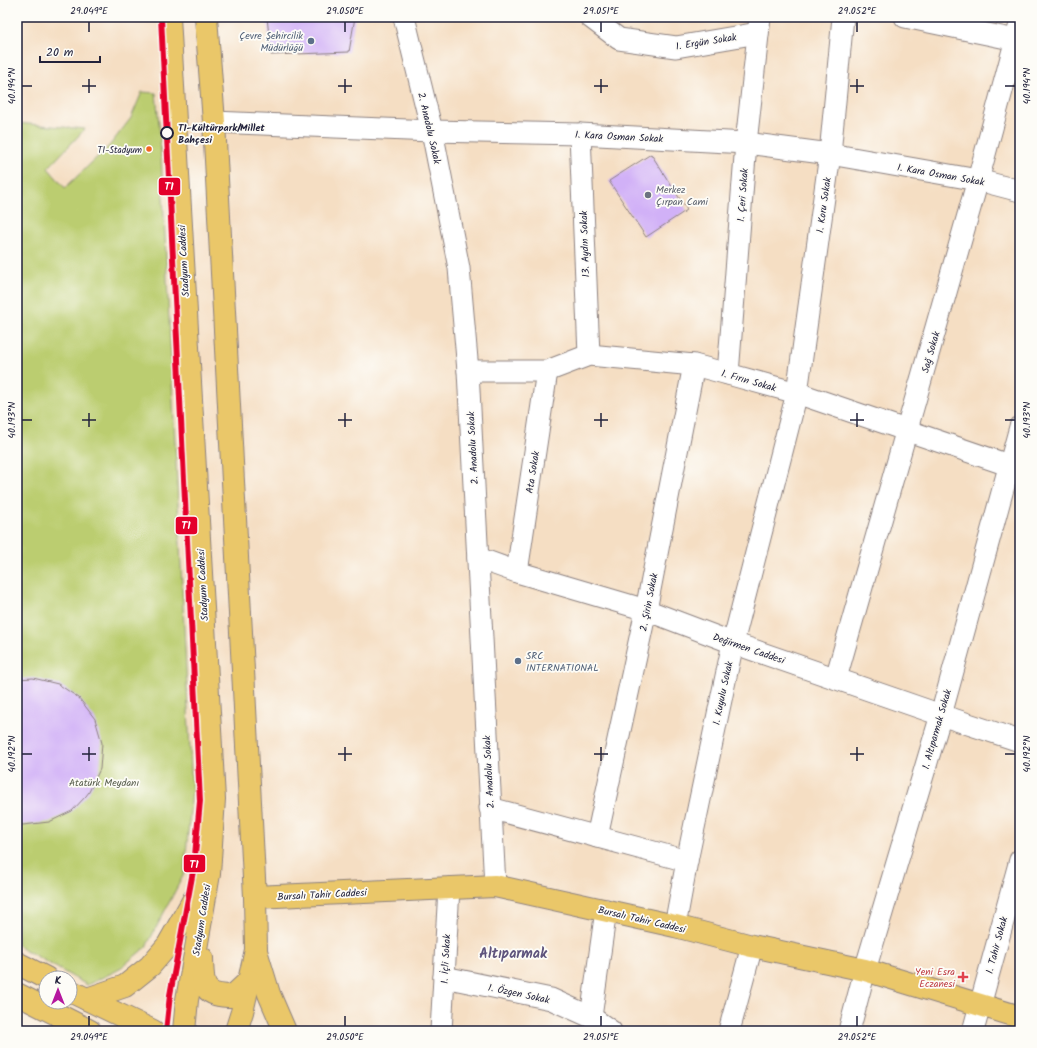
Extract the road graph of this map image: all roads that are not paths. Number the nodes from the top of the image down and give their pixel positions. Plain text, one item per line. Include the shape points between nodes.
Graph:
1 (169, 17) edge
2 (206, 17) edge
3 (404, 17) edge
4 (590, 17) edge
5 (844, 17) edge
6 (905, 17) edge
7 (759, 25) edge
8 (1018, 32) edge
9 (214, 122) junction
10 (432, 131) junction
11 (580, 134) junction
12 (746, 143) junction
13 (830, 154) junction
14 (978, 180) junction
15 (1020, 191) edge
16 (589, 355) junction
17 (694, 365) junction
18 (468, 371) junction
19 (547, 371) junction
20 (728, 374) junction
21 (797, 393) junction
22 (1020, 427) edge
23 (908, 431) junction
24 (1014, 467) edge
25 (478, 558) junction
26 (516, 572) junction
27 (646, 610) junction
28 (733, 643) junction
29 (836, 678) junction
30 (941, 715) junction
31 (1020, 741) edge
32 (490, 808) junction
33 (597, 837) junction
34 (1020, 860) edge
35 (687, 861) junction
36 (209, 874) junction
37 (494, 886) junction
38 (449, 888) junction
39 (255, 897) junction
40 (606, 910) junction
41 (202, 918) junction
42 (675, 926) junction
43 (752, 946) junction
44 (256, 950) junction
45 (17, 963) edge
46 (865, 970) junction
47 (38, 974) edge
48 (444, 977) junction
49 (249, 981) junction
50 (17, 994) edge
51 (78, 995) edge
52 (980, 1004) junction
53 (591, 1017) junction
54 (1020, 1017) edge
55 (90, 1031) edge
56 (153, 1031) edge
57 (184, 1031) edge
58 (236, 1031) edge
59 (285, 1031) edge
60 (441, 1031) edge
61 (611, 1031) edge
62 (729, 1031) edge
63 (849, 1031) edge
64 (973, 1031) edge

1 - 36 main road, Stadyum Caddesi via 214,799
2 - 9 main road
3 - 10 street, 2. Anadolu Sokak
4 - 7 street, 1. Ergün Sokak via 619,39 676,48
5 - 13 street, 1. Koru Sokak
6 - 8 street
7 - 12 street, 1. Çeri Sokak
8 - 14 street, Sağ Sokak
9 - 10 street, 1. Kara Osman Sokak
9 - 39 main road
10 - 11 street, 1. Kara Osman Sokak
10 - 18 street, 2. Anadolu Sokak via 459,268
11 - 12 street, 1. Kara Osman Sokak
11 - 16 street, 13. Aydın Sokak
12 - 13 street, 1. Kara Osman Sokak
12 - 20 street, 1. Çeri Sokak
13 - 14 street, 1. Kara Osman Sokak
13 - 21 street, 1. Koru Sokak
14 - 15 street, 1. Kara Osman Sokak
14 - 23 street, Sağ Sokak
16 - 17 street, 1. Fırın Sokak
16 - 19 street, 1. Fırın Sokak
17 - 20 street, 1. Fırın Sokak
17 - 27 street, 2. Şirin Sokak
18 - 19 street, 1. Fırın Sokak
18 - 25 street, 2. Anadolu Sokak
19 - 26 street, Ata Sokak
20 - 21 street, 1. Fırın Sokak
21 - 23 street, 1. Fırın Sokak
21 - 28 street, 1. Kuyulu Sokak
22 - 24 street, 1. Altıparmak Sokak
23 - 24 street, 1. Fırın Sokak
23 - 29 street, Sağ Sokak
24 - 30 street, 1. Altıparmak Sokak
25 - 26 street, Değirmen Caddesi
25 - 32 street, 2. Anadolu Sokak
26 - 27 street, Değirmen Caddesi
27 - 28 street, Değirmen Caddesi
27 - 33 street, 2. Şirin Sokak
28 - 29 street, Değirmen Caddesi
28 - 35 street, 1. Kuyulu Sokak
29 - 30 street, Değirmen Caddesi
30 - 31 street, Değirmen Caddesi
30 - 46 street, 1. Altıparmak Sokak
32 - 33 street
32 - 37 street, 2. Anadolu Sokak
33 - 35 street
34 - 52 street, 1. Tahir Sokak
35 - 42 street, 1. Kuyulu Sokak
36 - 41 main road, Stadyum Caddesi
36 - 51 main road via 168,945 150,966 125,986
37 - 38 main road, Bursalı Tahir Caddesi
37 - 40 main road, Bursalı Tahir Caddesi
38 - 39 main road, Bursalı Tahir Caddesi
38 - 48 street, 1. İçli Sokak
39 - 44 main road
40 - 42 main road, Bursalı Tahir Caddesi
40 - 53 street
41 - 49 main road via 202,974 206,987 216,996 233,996
41 - 57 main road, Stadyum Caddesi
42 - 43 main road, Bursalı Tahir Caddesi
43 - 46 main road, Bursalı Tahir Caddesi
43 - 62 street
44 - 49 main road
44 - 59 main road via 269,994
45 - 47 main road
46 - 52 main road, Bursalı Tahir Caddesi
46 - 63 street, 1. Altıparmak Sokak
48 - 53 street, 1. Özgen Sokak via 551,999
48 - 60 street, 1. İçli Sokak
49 - 58 main road
50 - 55 main road
51 - 56 main road
52 - 54 main road, Bursalı Tahir Caddesi
52 - 64 street, 1. Tahir Sokak
53 - 61 street, 1. Özgen Sokak

